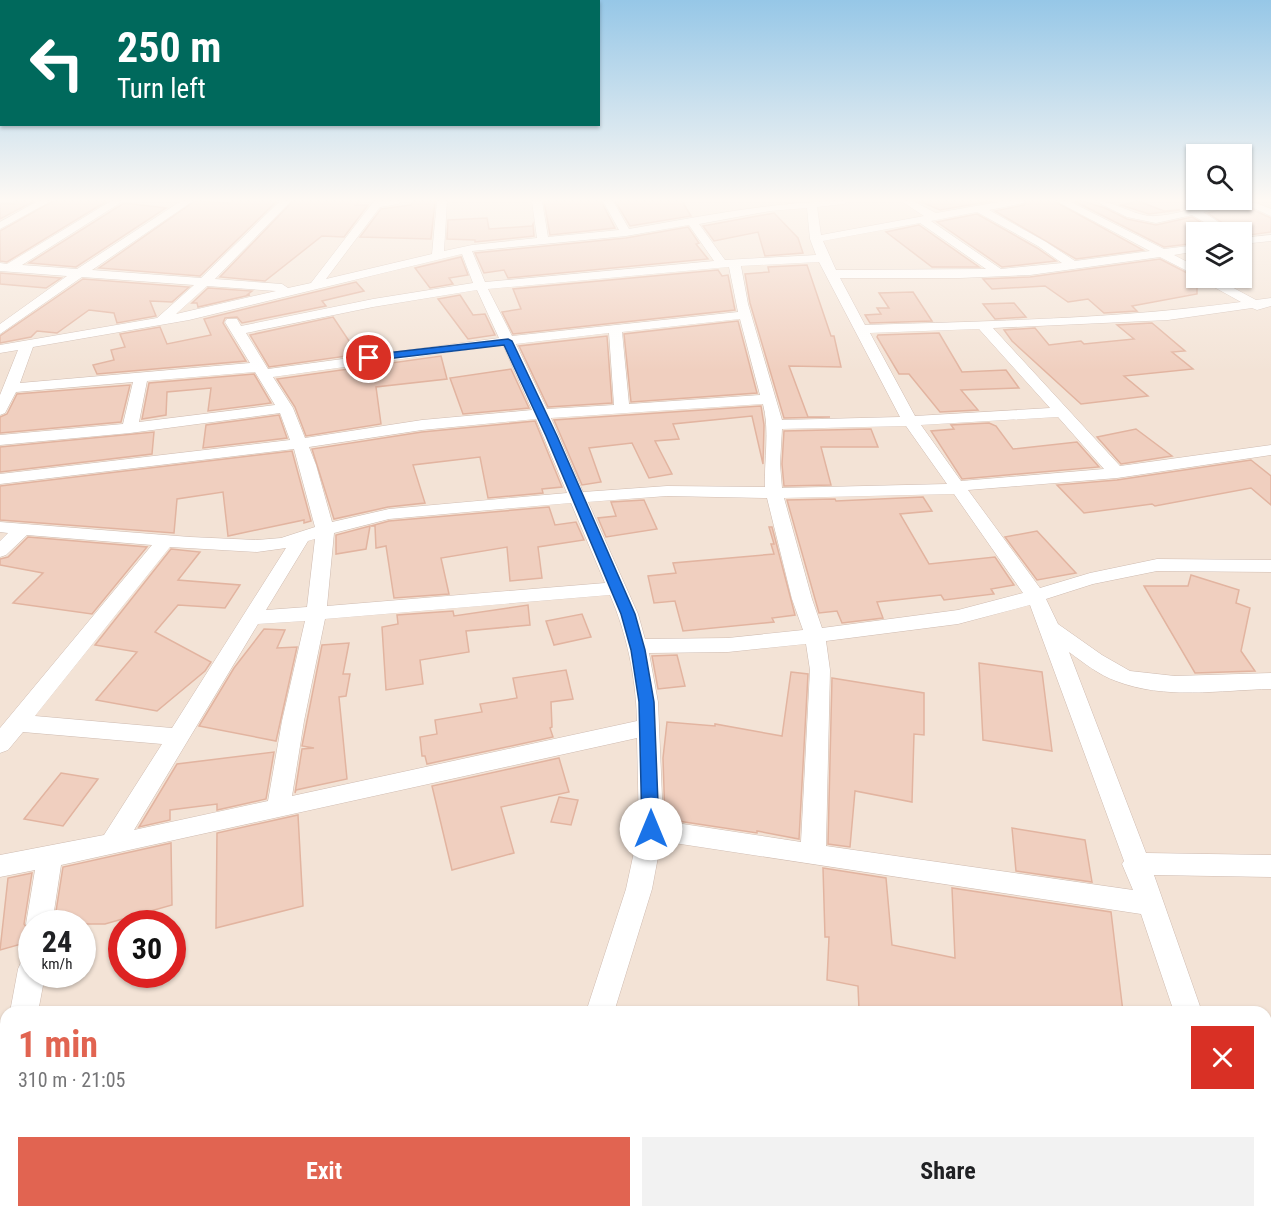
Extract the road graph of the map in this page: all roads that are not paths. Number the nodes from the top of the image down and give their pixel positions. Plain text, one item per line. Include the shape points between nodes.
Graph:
1 (21, 258) edge
2 (103, 258) edge
3 (229, 258) edge
4 (333, 258) edge
5 (431, 258) edge
6 (469, 258) edge
7 (723, 258) edge
8 (823, 258) joint
9 (977, 258) edge
10 (1062, 258) edge
11 (1126, 258) edge
12 (1173, 258) edge
13 (728, 263) junction
14 (1074, 266) junction
15 (1186, 266) edge
16 (3, 268) edge
17 (80, 273) junction
18 (999, 273) junction
19 (831, 274) junction
20 (204, 283) junction
21 (481, 286) junction
22 (309, 288) junction
23 (1225, 288) edge
24 (1271, 302) edge
25 (1254, 304) junction
26 (222, 309) junction
27 (1271, 313) edge
28 (745, 315) junction
29 (161, 321) junction
30 (983, 325) junction
31 (615, 328) junction
32 (859, 329) junction
33 (0, 330) edge
34 (237, 331) junction
35 (508, 341) junction
36 (27, 345) junction
37 (0, 349) edge
38 (261, 370) junction
39 (141, 377) junction
40 (11, 388) junction
41 (770, 399) junction
42 (285, 408) junction
43 (622, 409) junction
44 (0, 410) edge
45 (1061, 412) junction
46 (542, 414) junction
47 (910, 421) junction
48 (775, 425) junction
49 (130, 428) junction
50 (0, 440) edge
51 (298, 444) junction
52 (1271, 450) edge
53 (1117, 473) junction
54 (0, 479) edge
55 (956, 488) junction
56 (774, 493) junction
57 (577, 497) junction
58 (0, 527) edge
59 (22, 530) junction
60 (325, 530) junction
61 (301, 538) junction
62 (165, 541) junction
63 (0, 551) edge
64 (1271, 566) edge
65 (616, 588) junction
66 (1035, 596) junction
67 (316, 615) junction
68 (252, 618) junction
69 (1050, 628) junction
70 (815, 636) junction
71 (637, 646) junction
72 (1271, 681) edge
73 (17, 723) junction
74 (648, 727) junction
75 (178, 737) junction
76 (0, 744) edge
77 (278, 810) junction
78 (651, 829) junction
79 (112, 844) junction
80 (813, 854) junction
81 (50, 856) junction
82 (1135, 864) junction
83 (0, 866) edge
84 (1271, 866) edge
85 (1150, 904) junction
86 (41, 910) edge
87 (28, 988) edge
88 (25, 1006) edge
89 (602, 1006) edge
90 (1186, 1006) edge

1 - 16 street
2 - 17 street
3 - 20 street
4 - 22 street
5 - 22 street
6 - 21 street
7 - 13 street
8 - 13 street
8 - 19 street
9 - 18 street
10 - 14 street
11 - 14 street
12 - 15 street
13 - 21 street
13 - 28 street
14 - 18 street
16 - 17 street
17 - 20 street
17 - 33 street
18 - 19 street
19 - 32 street
20 - 22 street
20 - 29 street
21 - 34 street
21 - 35 street
22 - 26 street
23 - 25 street
24 - 25 street
25 - 27 street
25 - 30 street via 1146,318
26 - 29 street
26 - 34 street
28 - 31 street
28 - 41 street
29 - 36 street
30 - 32 street
30 - 45 street
31 - 35 street
31 - 43 street
32 - 47 street
34 - 38 street
35 - 38 street
35 - 46 street
36 - 37 street
36 - 40 street
38 - 39 street
38 - 42 street
39 - 40 street
39 - 49 street
40 - 44 street
41 - 43 street
41 - 48 street
42 - 49 street
42 - 51 street
43 - 46 street
45 - 47 street
45 - 53 street
46 - 51 street via 403,428
46 - 57 street
47 - 48 street
47 - 55 street
48 - 56 street
49 - 50 street
51 - 54 street
51 - 60 street via 308,465
52 - 53 street
53 - 55 street
55 - 56 street
55 - 66 street
56 - 57 street via 667,491
56 - 70 street
57 - 60 street via 425,509
57 - 65 street
58 - 59 street
59 - 62 street
59 - 63 street
60 - 61 street
60 - 67 street
61 - 62 street via 257,546
61 - 68 street
62 - 73 street
64 - 66 street via 1157,565
65 - 67 street
65 - 71 street
66 - 69 street
66 - 70 street via 958,617
67 - 68 street
67 - 77 street
68 - 75 street
69 - 72 street via 1106,668 1138,681
69 - 82 street
70 - 71 street via 703,647
70 - 80 street via 820,670
71 - 74 street
73 - 75 street
73 - 76 street
74 - 77 street
74 - 78 street
75 - 79 street
77 - 79 street
78 - 80 street
78 - 89 street via 639,889
79 - 81 street
80 - 85 street
81 - 83 street
81 - 86 street
82 - 84 street
82 - 85 street
85 - 90 street
87 - 88 street

